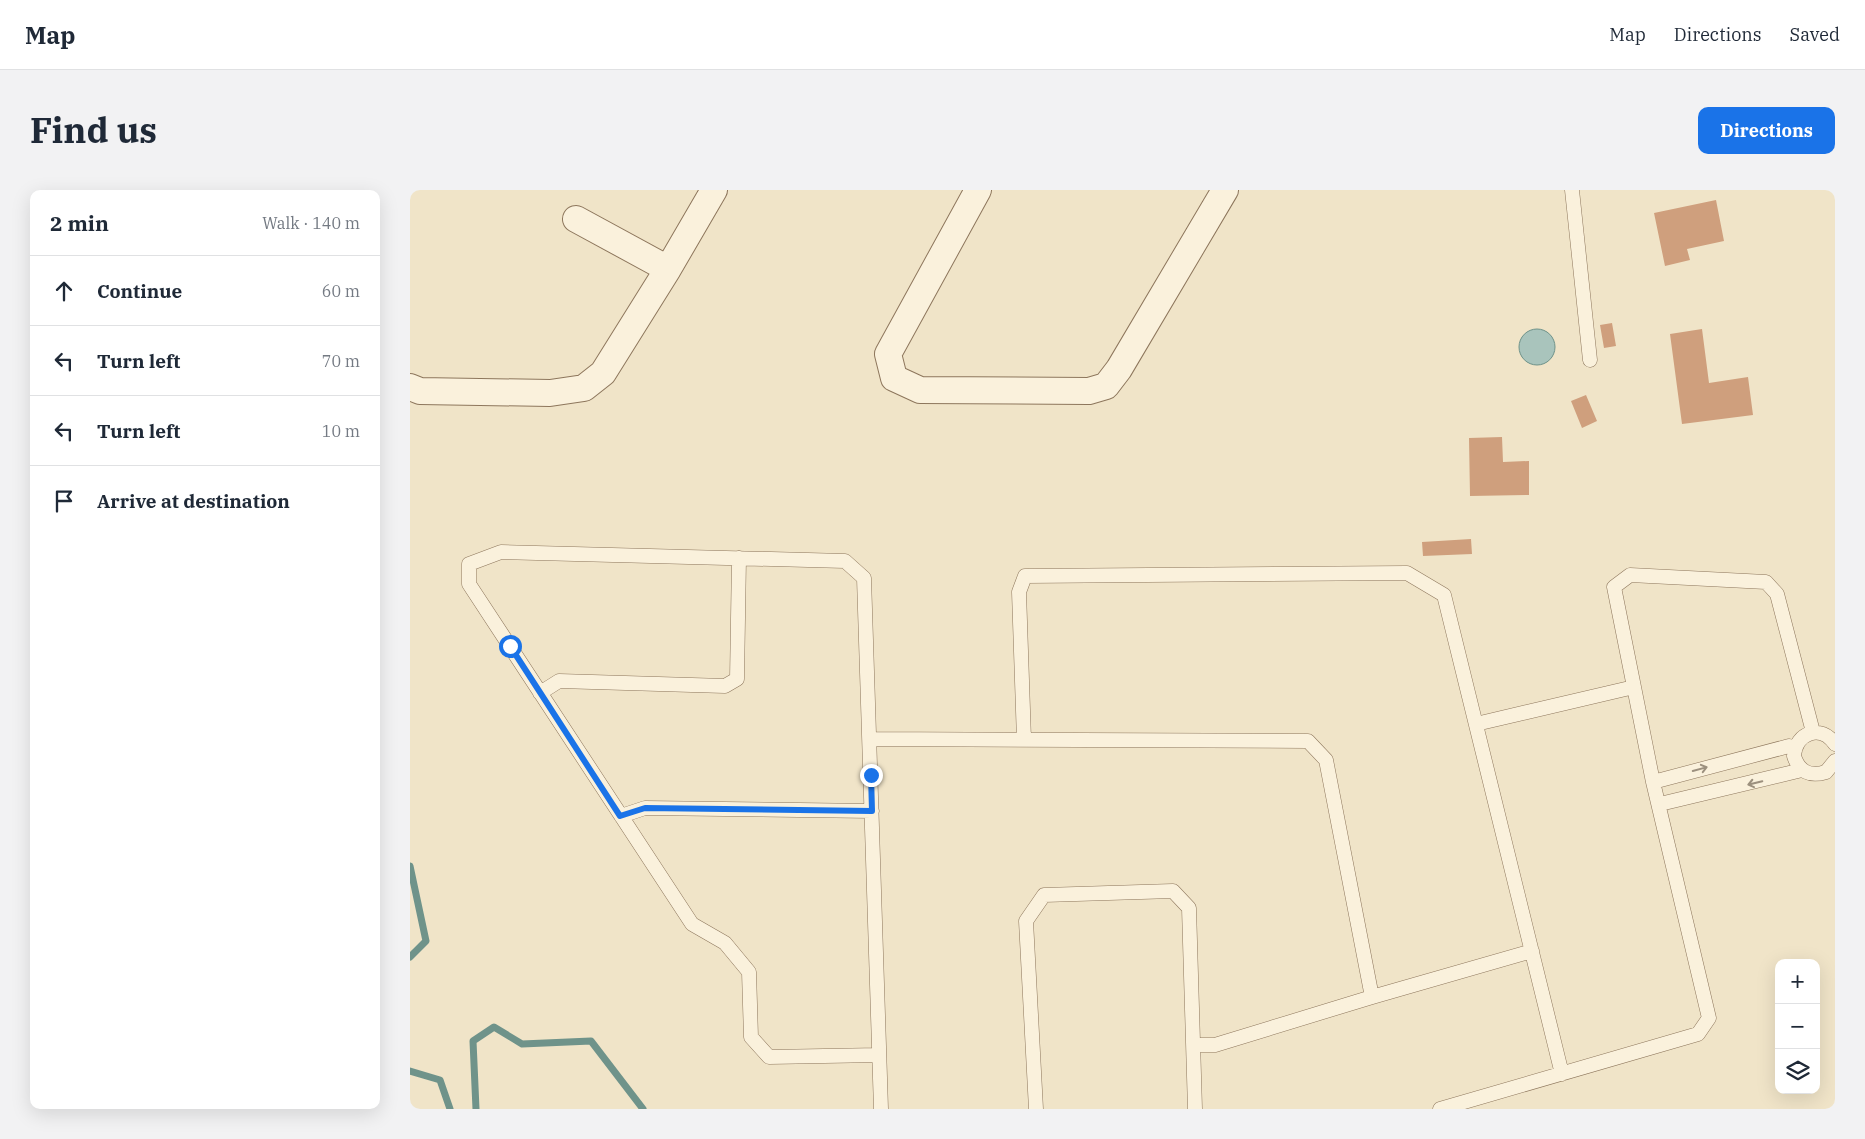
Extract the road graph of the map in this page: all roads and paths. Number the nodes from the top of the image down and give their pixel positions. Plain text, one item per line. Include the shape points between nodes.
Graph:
1 (714, 190) edge
2 (978, 190) edge
3 (1225, 190) edge
4 (1572, 190) edge
5 (576, 219) dead end
6 (668, 269) junction
7 (1590, 360) dead end
8 (410, 386) edge
9 (739, 558) junction
10 (1634, 687) junction
11 (540, 693) junction
12 (1476, 724) junction
13 (1813, 732) junction
14 (1833, 738) edge
15 (870, 739) junction
16 (1024, 740) junction
17 (1795, 748) junction
18 (1835, 761) edge
19 (1802, 770) junction
20 (1653, 782) junction
21 (1660, 804) junction
22 (872, 811) junction
23 (620, 816) junction
24 (1532, 951) junction
25 (1372, 997) junction
26 (1194, 1045) junction
27 (879, 1055) junction
28 (1562, 1074) junction
29 (881, 1109) edge
30 (1036, 1109) edge
31 (1195, 1109) edge
32 (1440, 1109) edge

1 - 6 street
2 - 3 street via 888,354 894,378 920,390 1089,391 1106,386 1119,370
4 - 7 lane
5 - 6 street
6 - 8 street via 603,373 584,388 550,393 420,391
9 - 11 lane via 737,679 725,686 559,681
9 - 11 lane via 501,552 469,564 469,584
9 - 15 lane via 845,561 864,578
10 - 12 lane
10 - 13 lane via 1614,587 1630,575 1766,582 1777,594
10 - 20 lane
11 - 23 lane
12 - 16 lane via 1444,595 1406,573 1025,576 1019,592
12 - 24 lane
13 - 14 lane
13 - 17 lane via 1805,734
15 - 16 lane
15 - 22 lane
16 - 25 lane via 1308,741 1326,760
17 - 19 lane via 1797,764
20 -> 17 lane via 1788,746
18 - 19 lane via 1826,772 1818,775
19 -> 21 lane
20 - 21 lane
21 - 28 lane via 1709,1018 1698,1034
22 - 23 lane via 645,808
22 - 27 lane
23 - 27 lane via 692,924 725,943 749,972 750,1037 770,1057
24 - 25 lane
24 - 28 lane
25 - 26 lane via 1215,1045
26 - 30 lane via 1189,908 1173,891 1044,895 1026,921
26 - 31 lane
27 - 29 lane
28 - 32 lane

